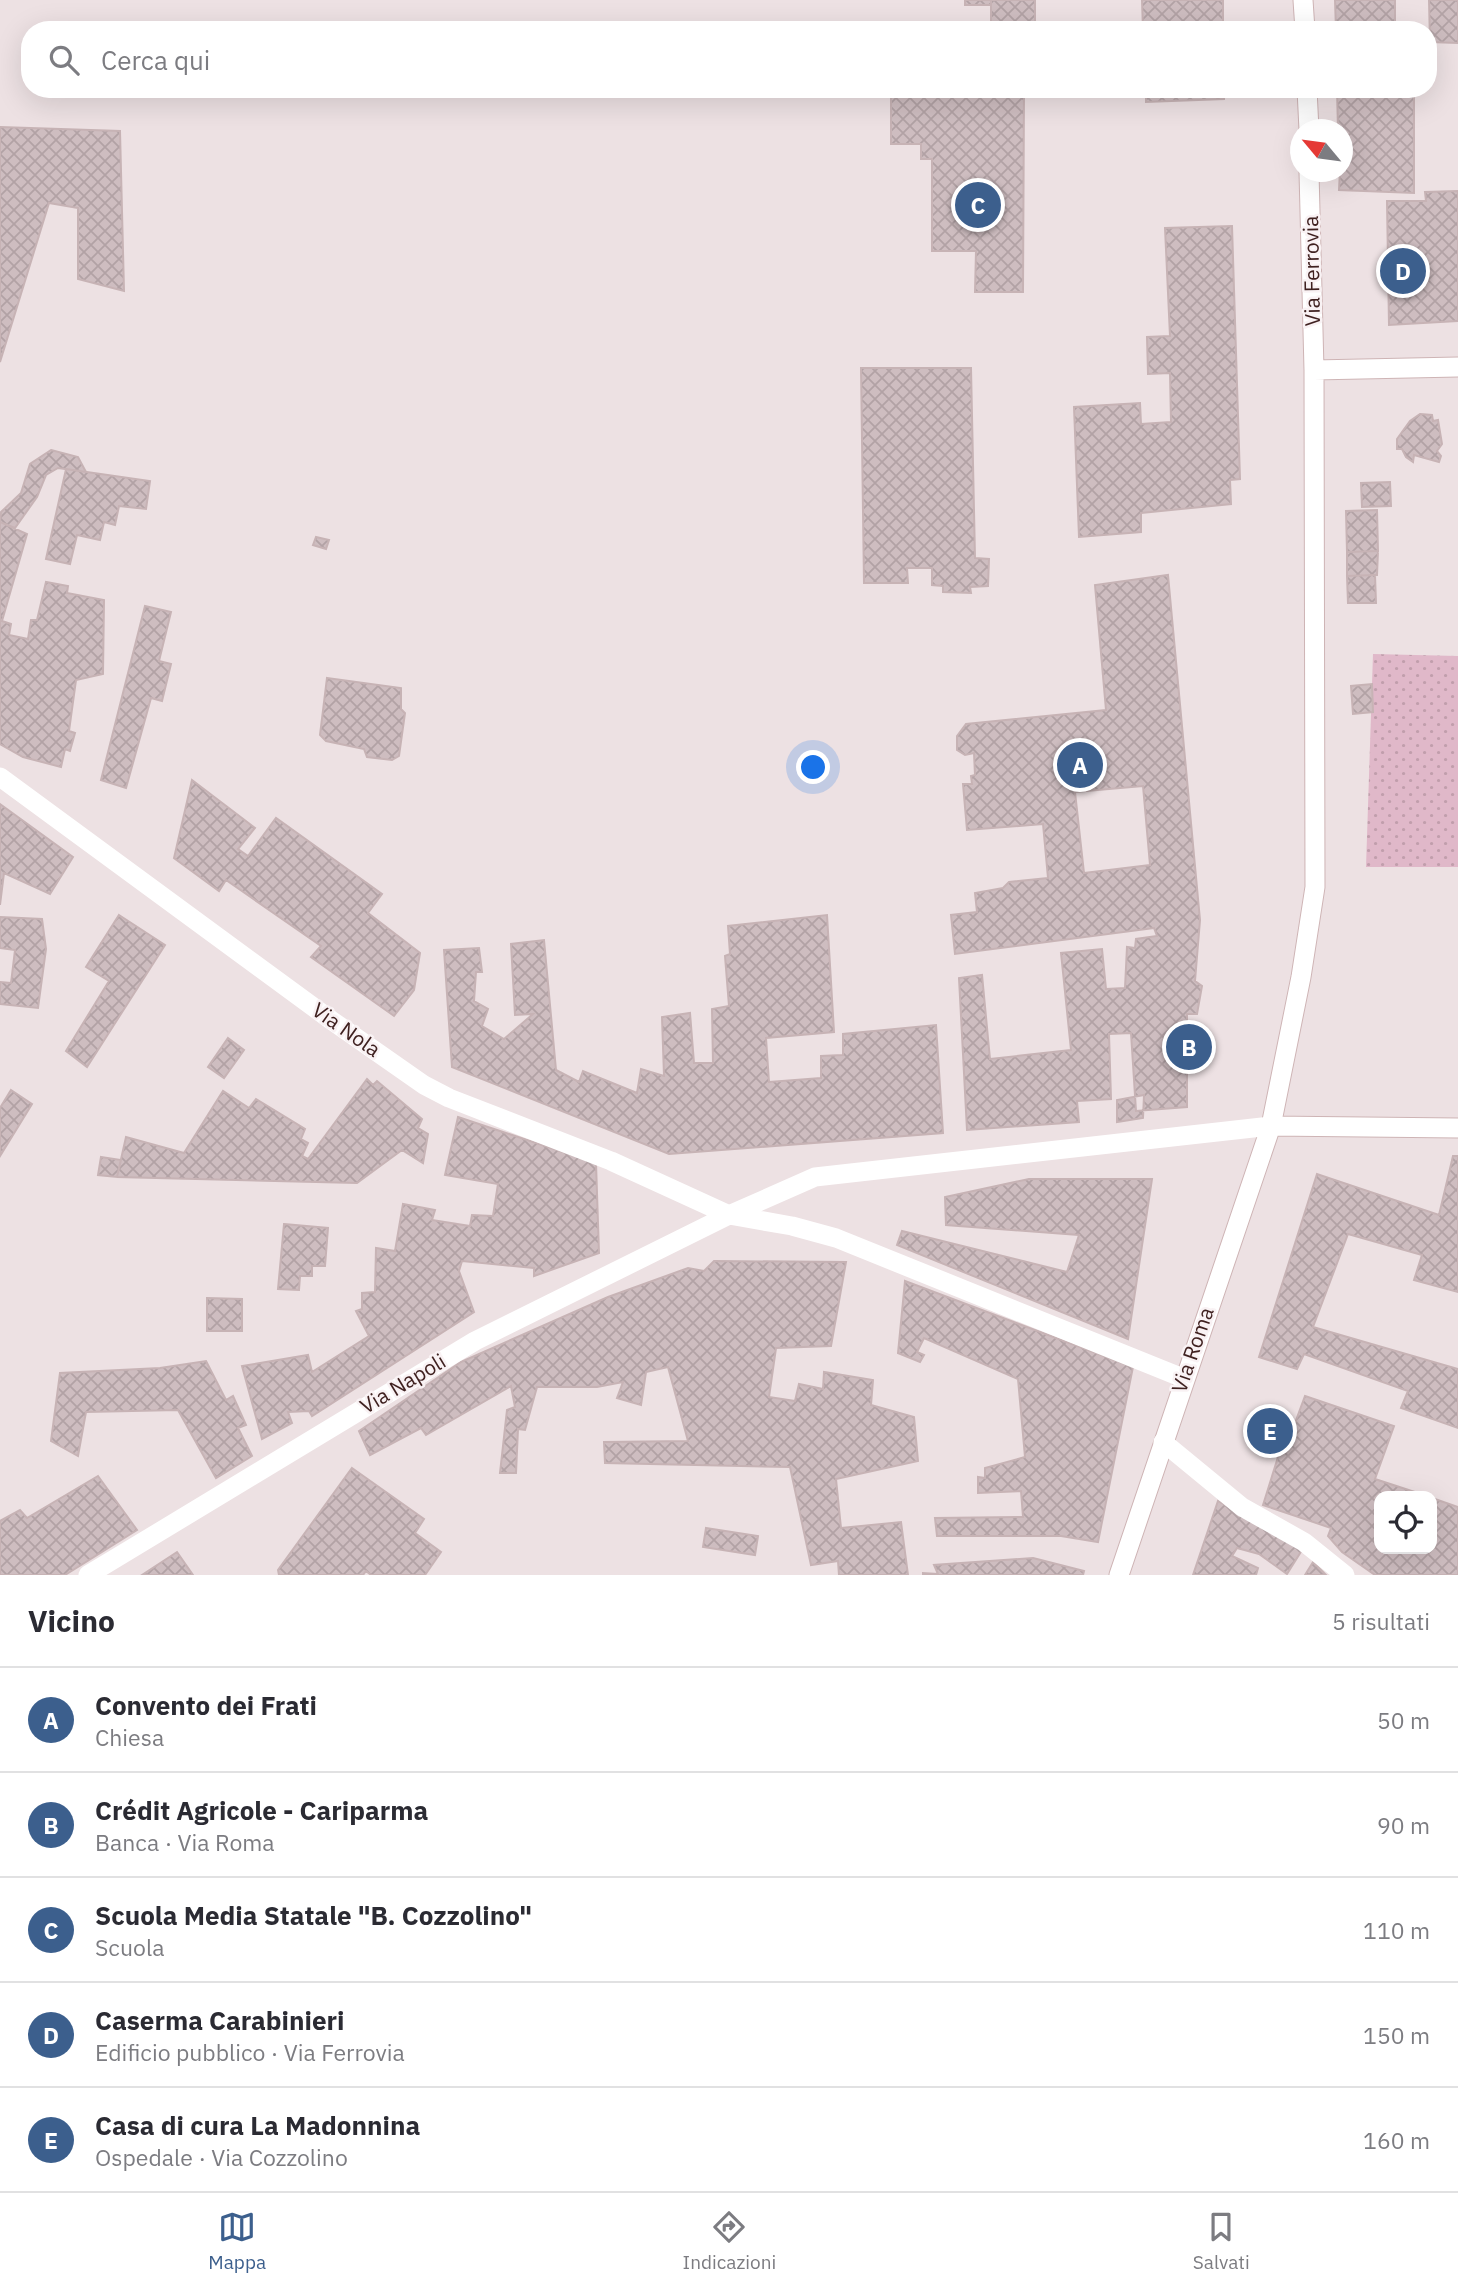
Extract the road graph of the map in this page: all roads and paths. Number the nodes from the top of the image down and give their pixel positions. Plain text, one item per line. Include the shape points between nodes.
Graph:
1 (1303, 0) edge
2 (1304, 21) edge
3 (1307, 98) edge
4 (1308, 119) edge
5 (1310, 182) edge
6 (1458, 367) edge
7 (1314, 370) junction
8 (0, 777) edge
9 (1271, 1126) junction
10 (1458, 1128) edge
11 (729, 1215) junction
12 (1183, 1378) junction
13 (1163, 1442) junction
14 (88, 1575) edge
15 (1119, 1575) edge
16 (1345, 1575) edge

1 - 2 street
3 - 4 street
5 - 7 street, Via Ferrovia
6 - 7 street
7 - 9 street, Via Ferrovia via 1315,887
8 - 11 street, Via Nola via 424,1085
9 - 10 street, Via Napoli
9 - 11 street, Via Napoli via 816,1177
9 - 12 street, Via Roma
11 - 12 street, Via Nola via 836,1238
11 - 14 street, Via Napoli via 475,1341
12 - 13 street, Via Roma
13 - 15 street, Via Roma
13 - 16 street via 1242,1507 1304,1542

